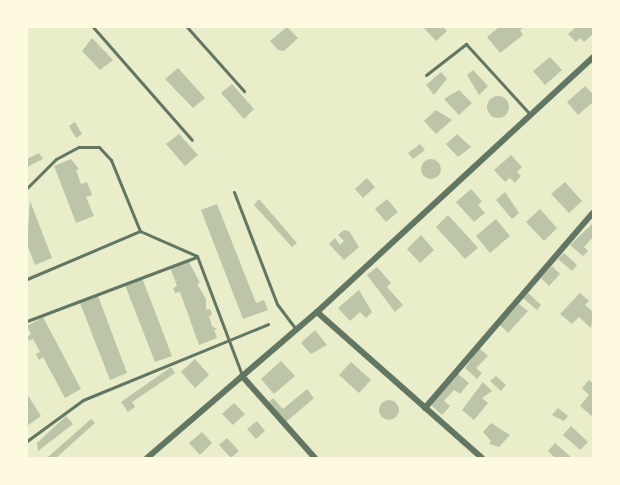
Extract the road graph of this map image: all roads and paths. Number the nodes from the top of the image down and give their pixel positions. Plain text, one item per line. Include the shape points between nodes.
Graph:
1 (93, 27) edge
2 (187, 27) edge
3 (593, 57) edge
4 (426, 75) dead end
5 (244, 91) dead end
6 (530, 114) junction
7 (192, 140) dead end
8 (27, 188) edge
9 (234, 192) dead end
10 (593, 213) edge
11 (140, 231) junction
12 (197, 256) junction
13 (27, 279) edge
14 (317, 312) junction
15 (27, 321) edge
16 (268, 324) dead end
17 (296, 329) junction
18 (229, 340) junction
19 (242, 376) junction
20 (425, 408) junction
21 (27, 441) edge
22 (147, 458) edge
23 (315, 458) edge
24 (482, 458) edge

1 - 7 lane
2 - 5 lane
3 - 6 street
4 - 6 lane via 466,44
6 - 14 street
8 - 11 lane via 56,159 79,147 99,147 111,159
9 - 17 lane via 277,304
10 - 20 street
11 - 12 lane
11 - 13 lane
12 - 15 lane
12 - 18 lane
14 - 17 street
14 - 20 street
16 - 18 lane
17 - 19 street
18 - 19 lane
18 - 21 lane via 83,400
19 - 22 street
19 - 23 street
20 - 24 street

